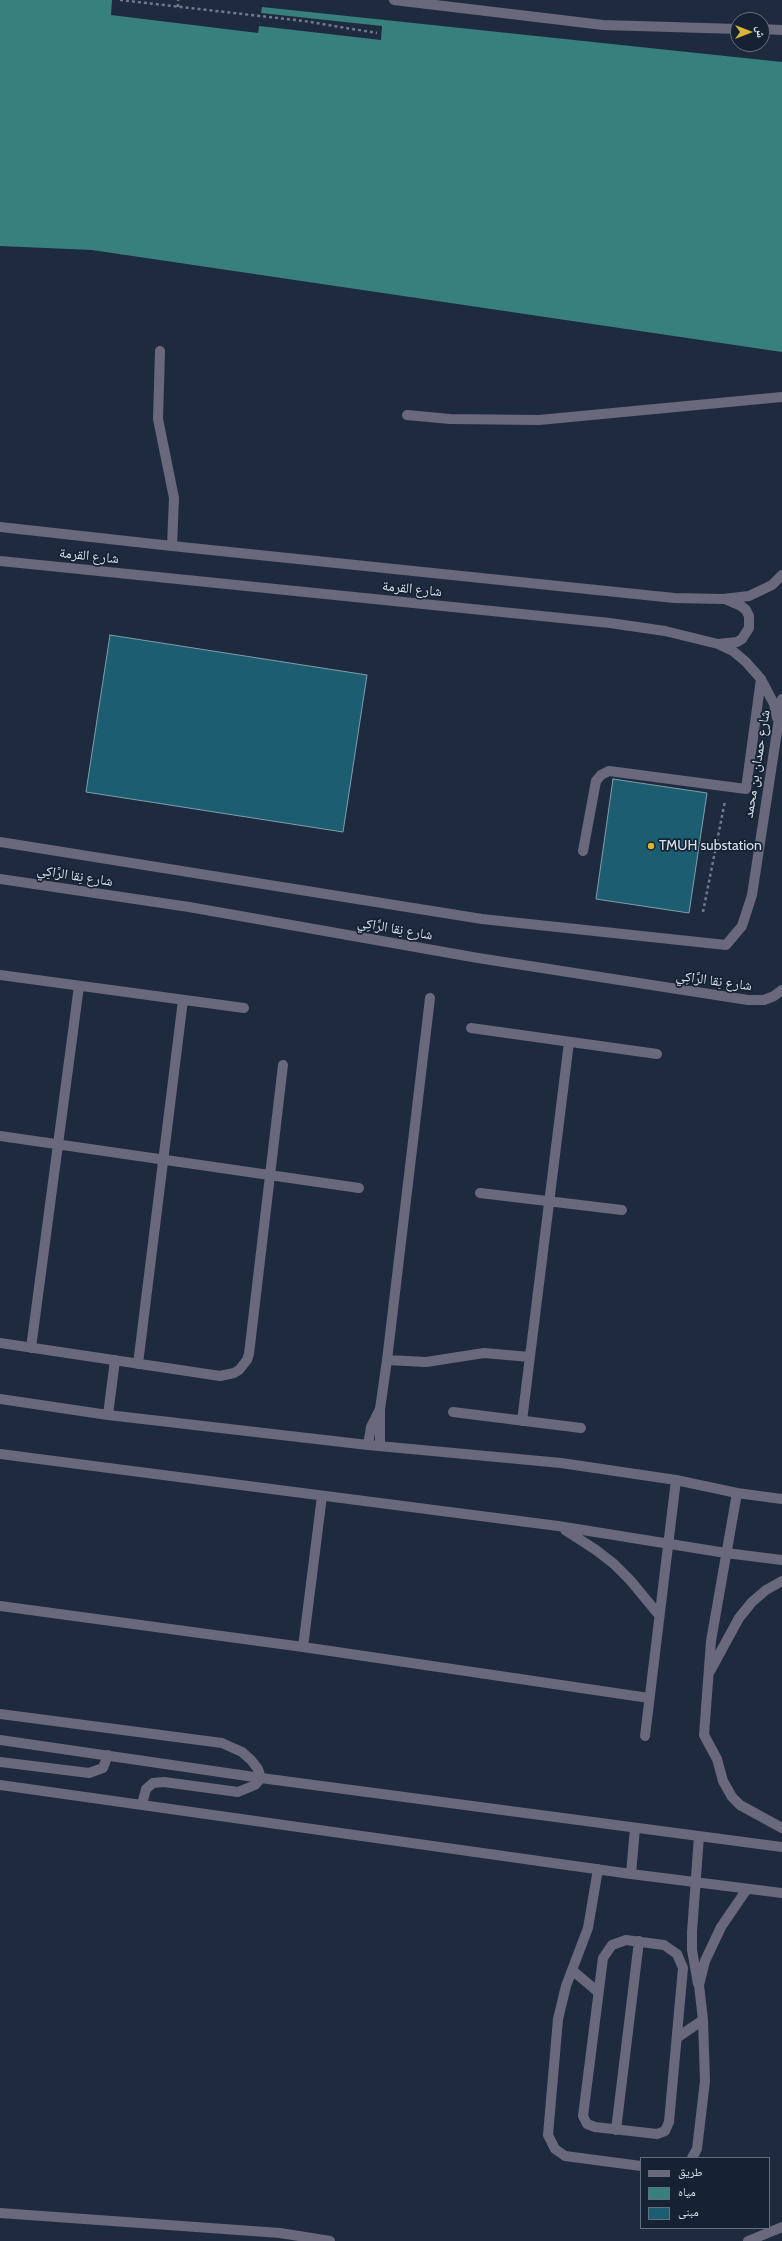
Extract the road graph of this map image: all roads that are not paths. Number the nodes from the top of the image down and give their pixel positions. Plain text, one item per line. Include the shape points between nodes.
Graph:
1 (394, 0) edge
2 (730, 29) edge
3 (770, 29) edge
4 (782, 30) edge
5 (160, 351) dead end
6 (782, 398) edge
7 (407, 415) dead end
8 (0, 526) edge
9 (172, 546) junction
10 (0, 561) edge
11 (782, 575) edge
12 (723, 599) junction
13 (718, 644) junction
14 (761, 679) junction
15 (782, 699) edge
16 (778, 720) junction
17 (0, 842) edge
18 (583, 851) dead end
19 (0, 879) edge
20 (726, 945) joint
21 (0, 976) edge
22 (79, 986) junction
23 (782, 990) edge
24 (430, 998) dead end
25 (183, 1000) junction
26 (244, 1008) dead end
27 (471, 1028) dead end
28 (569, 1042) junction
29 (657, 1054) dead end
30 (283, 1065) dead end
31 (0, 1136) edge
32 (58, 1145) junction
33 (163, 1160) junction
34 (269, 1175) junction
35 (359, 1188) dead end
36 (480, 1193) dead end
37 (549, 1201) junction
38 (622, 1210) dead end
39 (0, 1343) edge
40 (31, 1348) junction
41 (530, 1356) junction
42 (115, 1360) junction
43 (387, 1360) junction
44 (138, 1364) junction
45 (0, 1399) edge
46 (380, 1409) junction
47 (454, 1412) dead end
48 (108, 1414) junction
49 (522, 1421) junction
50 (581, 1428) dead end
51 (368, 1445) junction
52 (380, 1446) junction
53 (0, 1454) edge
54 (676, 1480) junction
55 (737, 1493) junction
56 (322, 1496) junction
57 (782, 1499) edge
58 (558, 1526) junction
59 (668, 1544) junction
60 (726, 1553) junction
61 (782, 1560) edge
62 (782, 1581) edge
63 (0, 1606) edge
64 (659, 1615) junction
65 (303, 1647) junction
66 (708, 1676) junction
67 (649, 1698) junction
68 (0, 1714) edge
69 (644, 1736) dead end
70 (0, 1740) edge
71 (108, 1756) junction
72 (0, 1762) edge
73 (261, 1778) junction
74 (0, 1785) edge
75 (142, 1804) junction
76 (635, 1828) junction
77 (782, 1828) edge
78 (699, 1836) junction
79 (782, 1847) edge
80 (598, 1870) junction
81 (632, 1874) junction
82 (695, 1882) junction
83 (747, 1889) junction
84 (782, 1893) edge
85 (639, 1941) junction
86 (572, 1970) junction
87 (699, 1985) junction
88 (598, 1992) junction
89 (703, 2020) junction
90 (678, 2037) junction
91 (616, 2130) junction
92 (693, 2157) edge
93 (640, 2166) edge
94 (0, 2213) edge
95 (782, 2227) edge
96 (330, 2241) edge
97 (748, 2241) edge

1 - 2 street via 603,25
3 - 4 street
5 - 9 street via 158,419 174,498
6 - 7 street via 539,420 450,419
8 - 9 street, شارع القرمة
9 - 12 street, شارع القرمة via 647,596
10 - 13 street, شارع القرمة via 610,623 665,631
11 - 12 street, شارع القرمة via 761,592
12 - 13 street via 736,603 746,610 749,628 737,642
13 - 14 street, شارع القرمة via 733,651
14 - 16 street, شارع القرمة via 774,704
14 - 18 street via 746,789 609,771 596,781
15 - 16 street, شارع حمدان بن محمد
16 - 20 street, شارع حمدان بن محمد via 752,895 742,926
17 - 20 street, شارع نِقا الرَّاكِي via 482,919
19 - 23 street, شارع نِقا الرَّاكِي via 189,907 690,992 756,1001 774,996
21 - 22 street
22 - 25 street
22 - 32 street
24 - 43 street
25 - 26 street
25 - 33 street
27 - 28 street
28 - 29 street
28 - 37 street
30 - 34 street
31 - 32 street
32 - 33 street
32 - 40 street
33 - 34 street
33 - 44 street
34 - 35 street
34 - 44 street via 249,1354 244,1365 234,1374 220,1376
36 - 37 street
37 - 38 street
37 - 41 street
39 - 40 street
40 - 42 street
41 - 43 street via 484,1353 426,1362
41 - 49 street
42 - 44 street
42 - 48 street
43 - 46 street
45 - 48 street
46 - 51 street via 371,1427
46 - 52 street
47 - 49 street
48 - 51 street
49 - 50 street
51 - 52 street
52 - 54 street via 561,1462
53 - 56 street
54 - 55 street
54 - 59 street
55 - 57 street
55 - 60 street
56 - 58 street
56 - 65 street
58 - 59 street
58 - 64 street via 584,1541 614,1564
59 - 60 street
59 - 64 street
60 - 61 street
60 - 66 street via 711,1641
62 - 66 street via 766,1590 743,1612
63 - 65 street
64 - 67 street
65 - 67 street
66 - 77 street via 704,1735 717,1758 727,1789 740,1805
67 - 69 street
68 - 73 street via 222,1743 242,1752 251,1760
70 - 71 street
71 - 72 street via 103,1768 89,1773
71 - 73 street
73 - 75 street via 251,1788 238,1792 164,1782 153,1783 146,1789
73 - 76 street
74 - 75 street
75 - 80 street
76 - 78 street
76 - 81 street
78 - 79 street
78 - 82 street
80 - 81 street
80 - 86 street via 588,1928
81 - 82 street
82 - 83 street
82 - 87 street via 692,1950
83 - 84 street
83 - 87 street via 721,1927 705,1961
85 - 88 street via 619,1942 606,1951 601,1965
85 - 90 street via 664,1945 677,1954 681,1961 684,1976
85 - 91 street
86 - 88 street
86 - 93 street via 558,2019 548,2128 550,2142 565,2156
87 - 89 street
88 - 91 street via 583,2116 591,2126
89 - 90 street
89 - 92 street via 704,2089 697,2149
90 - 91 street via 668,2127 657,2134
94 - 96 street via 280,2234
95 - 97 street

